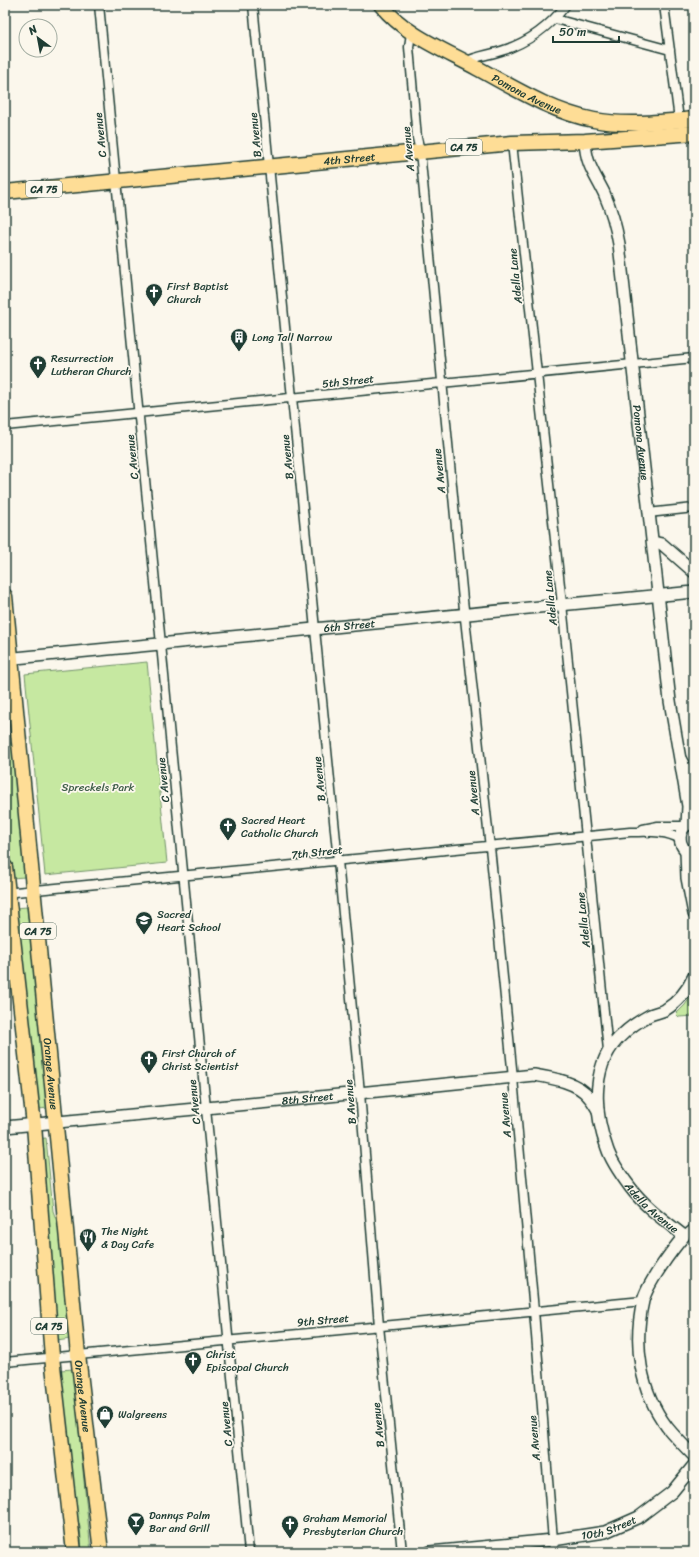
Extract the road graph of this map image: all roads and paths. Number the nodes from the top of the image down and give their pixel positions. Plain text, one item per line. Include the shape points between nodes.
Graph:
1 (99, 5) edge
2 (253, 5) edge
3 (381, 5) edge
4 (566, 5) edge
5 (664, 5) edge
6 (555, 19) junction
7 (411, 33) junction
8 (670, 50) junction
9 (466, 62) junction
10 (678, 112) dead end
11 (694, 118) edge
12 (694, 133) edge
13 (585, 141) junction
14 (512, 143) junction
15 (420, 151) junction
16 (270, 167) junction
17 (116, 182) junction
18 (5, 192) edge
19 (694, 358) edge
20 (633, 365) junction
21 (537, 374) junction
22 (442, 384) junction
23 (292, 398) junction
24 (138, 413) junction
25 (5, 426) edge
26 (694, 508) edge
27 (648, 513) junction
28 (653, 542) junction
29 (694, 572) edge
30 (694, 592) edge
31 (658, 595) junction
32 (5, 596) edge
33 (562, 604) junction
34 (465, 614) junction
35 (315, 629) junction
36 (161, 644) junction
37 (8, 659) edge
38 (678, 750) junction
39 (694, 782) edge
40 (694, 798) edge
41 (689, 824) edge
42 (630, 832) junction
43 (585, 836) junction
44 (680, 840) junction
45 (490, 846) junction
46 (690, 853) edge
47 (338, 860) junction
48 (5, 867) edge
49 (183, 876) junction
50 (694, 880) edge
51 (34, 891) junction
52 (6, 893) edge
53 (692, 900) junction
54 (694, 914) edge
55 (694, 976) edge
56 (608, 1050) junction
57 (513, 1078) junction
58 (360, 1093) junction
59 (206, 1107) junction
60 (598, 1110) junction
61 (55, 1123) junction
62 (34, 1125) junction
63 (5, 1127) edge
64 (694, 1228) edge
65 (684, 1236) junction
66 (643, 1301) junction
67 (534, 1311) junction
68 (378, 1326) junction
69 (228, 1340) junction
70 (78, 1355) junction
71 (52, 1357) junction
72 (5, 1362) edge
73 (694, 1456) edge
74 (694, 1465) edge
75 (553, 1540) junction
76 (74, 1552) edge
77 (101, 1552) edge
78 (249, 1552) edge
79 (402, 1552) edge
80 (430, 1552) edge
81 (554, 1552) edge

1 - 17 street, C Avenue
2 - 16 street, B Avenue
3 - 7 highway, Pomona Avenue
4 - 6 street
5 - 8 street
6 - 8 street
6 - 9 street via 538,33 503,51
7 - 9 highway, Pomona Avenue
7 - 15 street, A Avenue via 409,47
8 - 10 street
9 - 11 highway, Pomona Avenue via 549,106 580,117 643,123
12 - 13 highway, 4th Street / CA 75
13 - 14 highway, 4th Street / CA 75
13 - 20 street, Pomona Avenue via 589,165 615,223
14 - 15 highway, 4th Street / CA 75
14 - 21 street, Adella Lane
15 - 16 highway, 4th Street / CA 75
15 - 22 street, A Avenue
16 - 17 highway, 4th Street / CA 75
16 - 23 street, B Avenue
17 - 18 highway, 4th Street / CA 75
17 - 24 street, C Avenue
19 - 20 street, 5th Street
20 - 21 street, 5th Street
20 - 27 street, Pomona Avenue
21 - 22 street, 5th Street
21 - 33 street, Adella Lane
22 - 23 street, 5th Street
22 - 34 street, A Avenue
23 - 24 street, 5th Street
23 - 35 street, B Avenue
24 - 25 street, 5th Street
24 - 36 street, C Avenue
26 - 27 street
27 - 28 street, Pomona Avenue
28 - 29 street via 662,544
28 - 31 street, Pomona Avenue
30 - 31 street, 6th Street
31 - 33 street, 6th Street
31 - 38 street, Pomona Avenue
32 - 37 highway, Orange Avenue / CA 75
33 - 34 street, 6th Street
33 - 43 street, Adella Lane
34 - 35 street, 6th Street
34 - 45 street, A Avenue
35 - 36 street, 6th Street
35 - 47 street, B Avenue
36 - 37 street, 6th Street
36 - 49 street, C Avenue
37 - 51 highway, Orange Avenue / CA 75
38 - 39 street, Pomona Avenue
38 - 40 street
38 - 41 street, Pomona Avenue
41 - 42 street, 7th Street via 658,826
41 - 44 street, Pomona Avenue via 680,834
42 - 43 street, 7th Street
42 - 44 street, 7th Street via 671,834
43 - 45 street, 7th Street
43 - 56 street, Adella Lane
44 - 46 street via 681,845
45 - 47 street, 7th Street
45 - 57 street, A Avenue
46 - 53 street via 687,878
47 - 49 street, 7th Street
47 - 58 street, B Avenue
48 - 52 highway, Orange Avenue / CA 75
49 - 51 street, 7th Street
49 - 59 street, C Avenue
50 - 53 street
51 - 52 street, 7th Street
51 - 61 highway, Orange Avenue / CA 75
52 - 62 highway, Orange Avenue / CA 75
53 - 54 street
55 - 56 street, Adella Avenue via 676,1001 623,1034
56 - 60 street, Adella Avenue via 600,1070
57 - 58 street, 8th Street
57 - 60 street, 8th Street via 534,1075 559,1079 587,1094
57 - 67 street, A Avenue
58 - 59 street, 8th Street
58 - 68 street, B Avenue
59 - 61 street, 8th Street
59 - 69 street, C Avenue
60 - 65 street, Adella Avenue via 607,1148 630,1188 647,1206
61 - 62 street, 8th Street
61 - 70 highway, Orange Avenue / CA 75
62 - 63 street, 8th Street
62 - 71 highway, Orange Avenue / CA 75
64 - 65 street
65 - 66 street, Adella Avenue via 673,1248
66 - 67 street, 9th Street
66 - 73 street, Adella Avenue via 638,1340 641,1370 650,1398 666,1425
67 - 68 street, 9th Street
67 - 75 street, A Avenue
68 - 69 street, 9th Street
68 - 79 street, B Avenue
69 - 70 street, 9th Street
69 - 78 street, C Avenue
70 - 71 street, 9th Street
70 - 77 highway, Orange Avenue / CA 75
71 - 72 street, 9th Street
71 - 76 highway, Orange Avenue / CA 75
74 - 75 street, 10th Street via 672,1492 639,1517 605,1532
75 - 80 street, 10th Street
75 - 81 street, A Avenue

